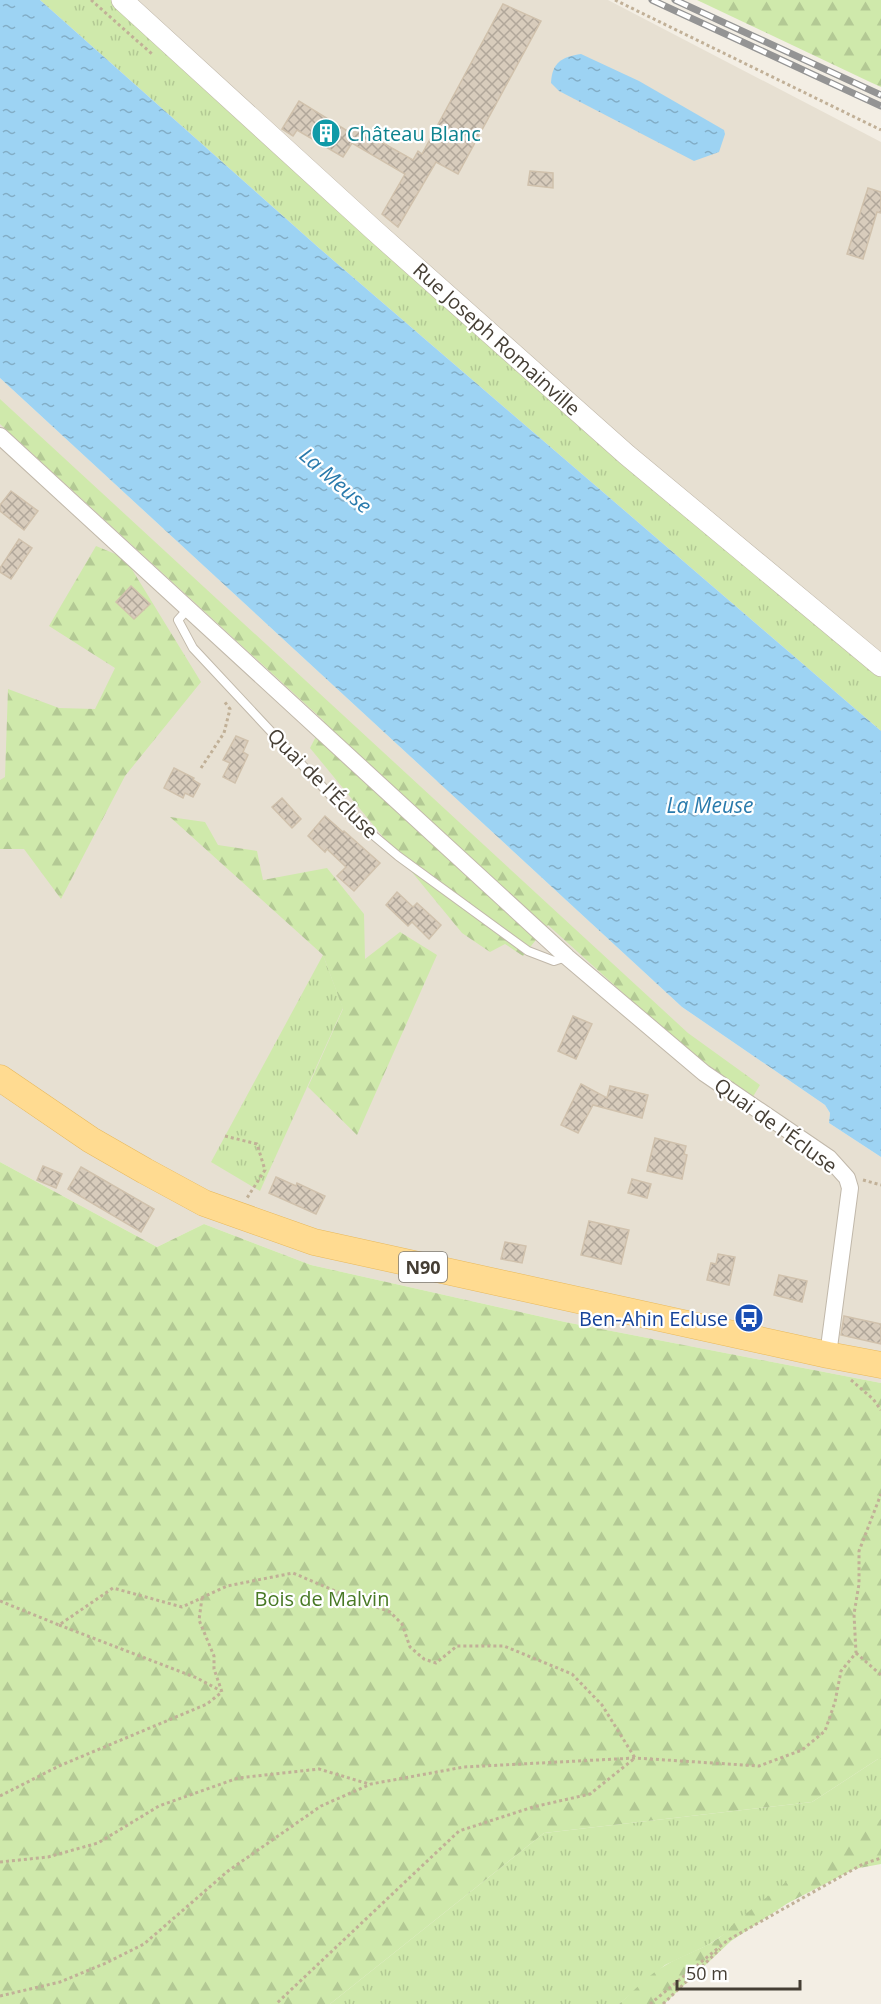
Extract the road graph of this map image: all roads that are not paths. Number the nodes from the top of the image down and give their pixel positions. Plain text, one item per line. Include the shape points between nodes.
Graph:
1 (122, 0) edge
2 (0, 436) edge
3 (188, 609) junction
4 (881, 666) edge
5 (567, 957) junction
6 (0, 1077) edge
7 (828, 1355) junction
8 (881, 1365) edge

1 - 4 street, Rue Joseph Romainville via 627,454
2 - 3 street, Quai de l'Écluse
3 - 5 street, Quai de l'Écluse
3 - 5 lane, Quai de l'Écluse via 178,620 193,648 348,814 398,856 528,951 554,961
5 - 7 street, Quai de l'Écluse via 704,1073 829,1158 847,1178 850,1188
6 - 7 main road, N90 via 91,1140 204,1203 314,1242
7 - 8 main road, N90

